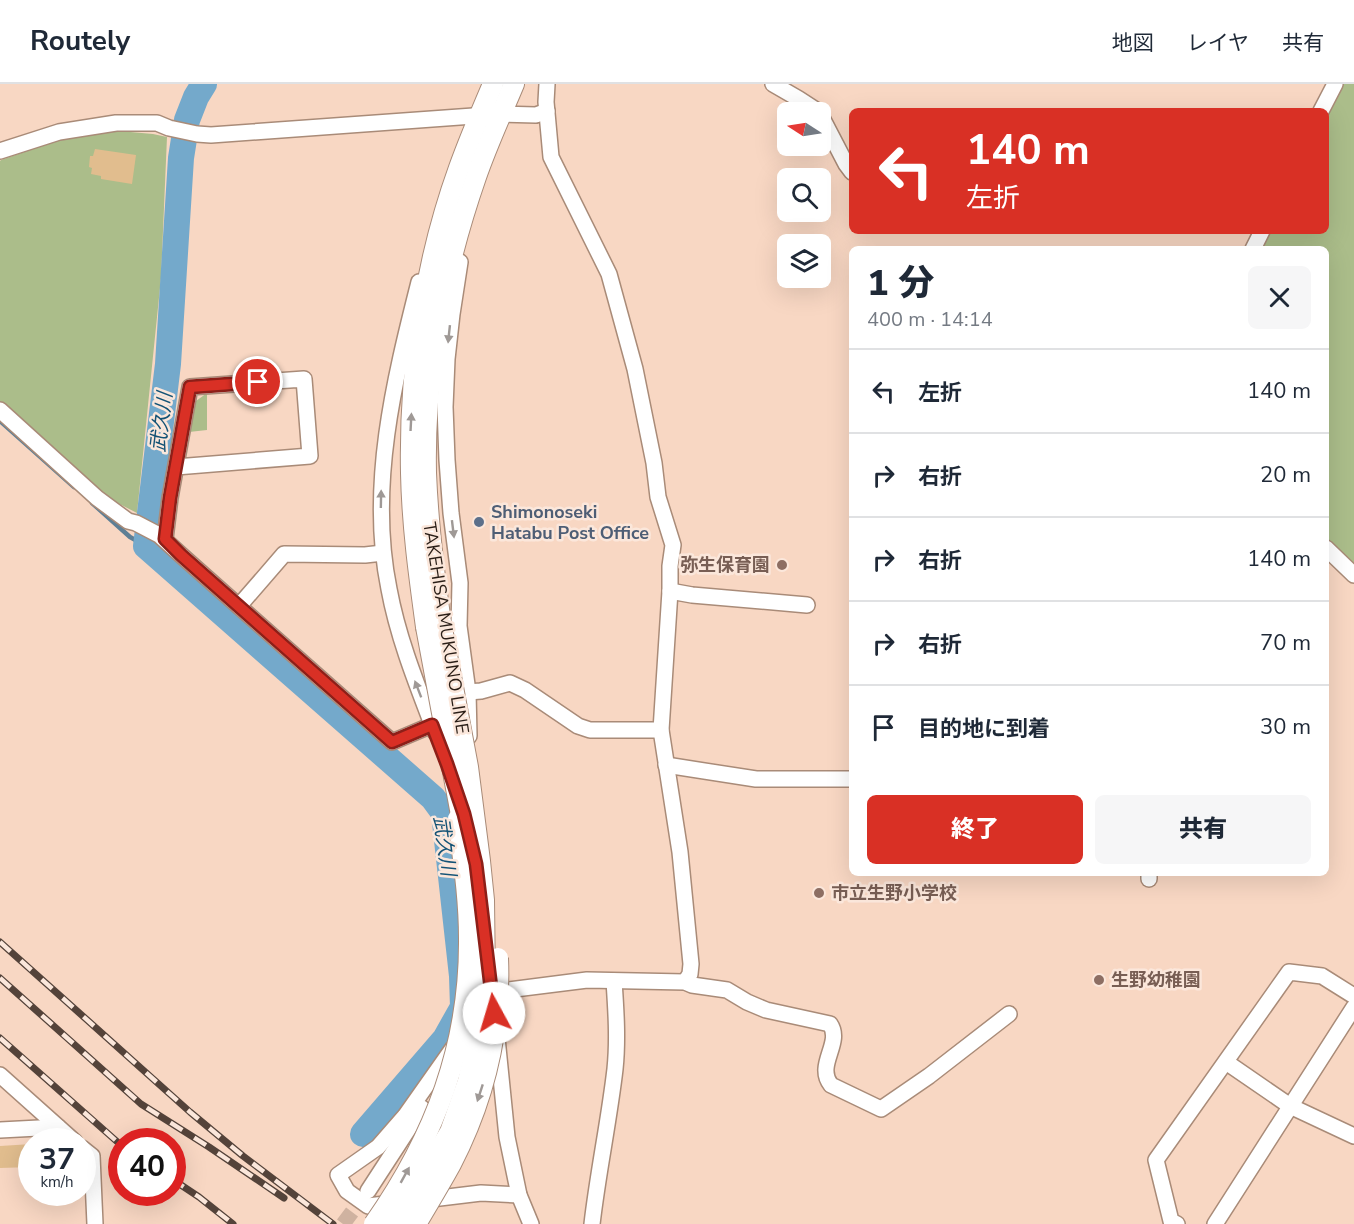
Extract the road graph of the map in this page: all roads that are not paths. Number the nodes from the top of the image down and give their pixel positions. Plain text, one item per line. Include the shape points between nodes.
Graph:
1 (494, 84) edge
2 (514, 84) edge
3 (547, 84) edge
4 (773, 84) edge
5 (1335, 84) edge
6 (804, 102) edge
7 (1323, 108) edge
8 (547, 111) junction
9 (501, 114) junction
10 (479, 116) junction
11 (831, 135) edge
12 (0, 151) edge
13 (849, 168) edge
14 (0, 410) edge
15 (176, 467) junction
16 (162, 537) junction
17 (1329, 551) edge
18 (384, 553) junction
19 (1354, 575) edge
20 (670, 591) junction
21 (807, 605) dead end
22 (239, 606) junction
23 (434, 625) junction
24 (468, 692) junction
25 (432, 725) junction
26 (661, 730) junction
27 (666, 765) junction
28 (460, 768) junction
29 (849, 778) edge
30 (476, 864) junction
31 (614, 981) junction
32 (685, 982) junction
33 (492, 992) junction
34 (1354, 996) edge
35 (1354, 1007) edge
36 (1009, 1014) dead end
37 (1226, 1062) junction
38 (0, 1075) edge
39 (1290, 1106) junction
40 (58, 1127) joint
41 (0, 1130) edge
42 (1354, 1136) edge
43 (368, 1191) tunnel mouth
44 (519, 1195) junction
45 (94, 1206) edge
46 (95, 1224) edge
47 (374, 1224) edge
48 (395, 1224) edge
49 (416, 1224) edge
50 (531, 1224) edge
51 (592, 1224) edge
52 (1177, 1224) edge
53 (1215, 1224) edge

1 - 10 main road, TAKEHISA MUKUNO LINE
2 - 9 main road, TAKEHISA MUKUNO LINE
3 - 8 street
4 - 6 street
5 - 7 street
8 - 9 street via 536,115
8 - 20 street via 551,157 609,274 632,358 658,497 673,545
9 - 10 street
9 - 23 main road, TAKEHISA MUKUNO LINE via 462,218 434,348 426,472
9 -> 24 street via 466,230 447,359 447,459 460,583 459,626
10 - 12 street via 222,134 197,134 157,123 107,124 58,132
18 -> 10 street via 383,466 404,348 437,213 461,148
23 -> 10 main road, TAKEHISA MUKUNO LINE via 414,529 411,431 416,368 424,303 445,214
11 - 13 street
14 - 16 street via 97,498 128,521
15 - 15 street via 310,456 304,379 190,387
15 - 16 street
16 - 22 street
17 - 19 street
18 - 22 street via 284,554
25 -> 18 street via 395,618
20 - 21 street
20 - 26 street
22 - 25 street via 392,742
23 - 28 main road, TAKEHISA MUKUNO LINE, bridge
24 - 25 street
24 - 26 street via 510,683 590,730
24 - 30 street via 470,812
25 - 30 street via 464,814
26 - 27 street
27 - 29 street via 756,779
27 - 32 street via 680,852 691,964
47 -> 28 main road, bridge via 405,1175 436,1113 461,1029 470,936
28 - 48 main road, TAKEHISA MUKUNO LINE, bridge via 476,902 473,1024 459,1079 425,1173
28 -> 49 main road, bridge via 486,851 495,910 499,995 494,1039 479,1099 452,1163
30 - 33 street
31 - 32 street
31 - 33 street via 573,981
31 - 51 street via 615,1067
32 - 36 street via 727,990 766,1010 830,1024 834,1037 826,1064 828,1081 881,1109
33 - 43 street via 464,1044
33 - 44 street via 507,1137
33 - 44 street via 405,1116 378,1147 338,1175 347,1191 368,1206 481,1193
34 - 37 street via 1322,976 1289,972
35 - 39 street
37 - 39 street
37 - 52 street via 1156,1161 1171,1221
38 - 40 street
39 - 42 street
39 - 53 street
40 - 41 street
44 - 50 street
45 - 46 street

